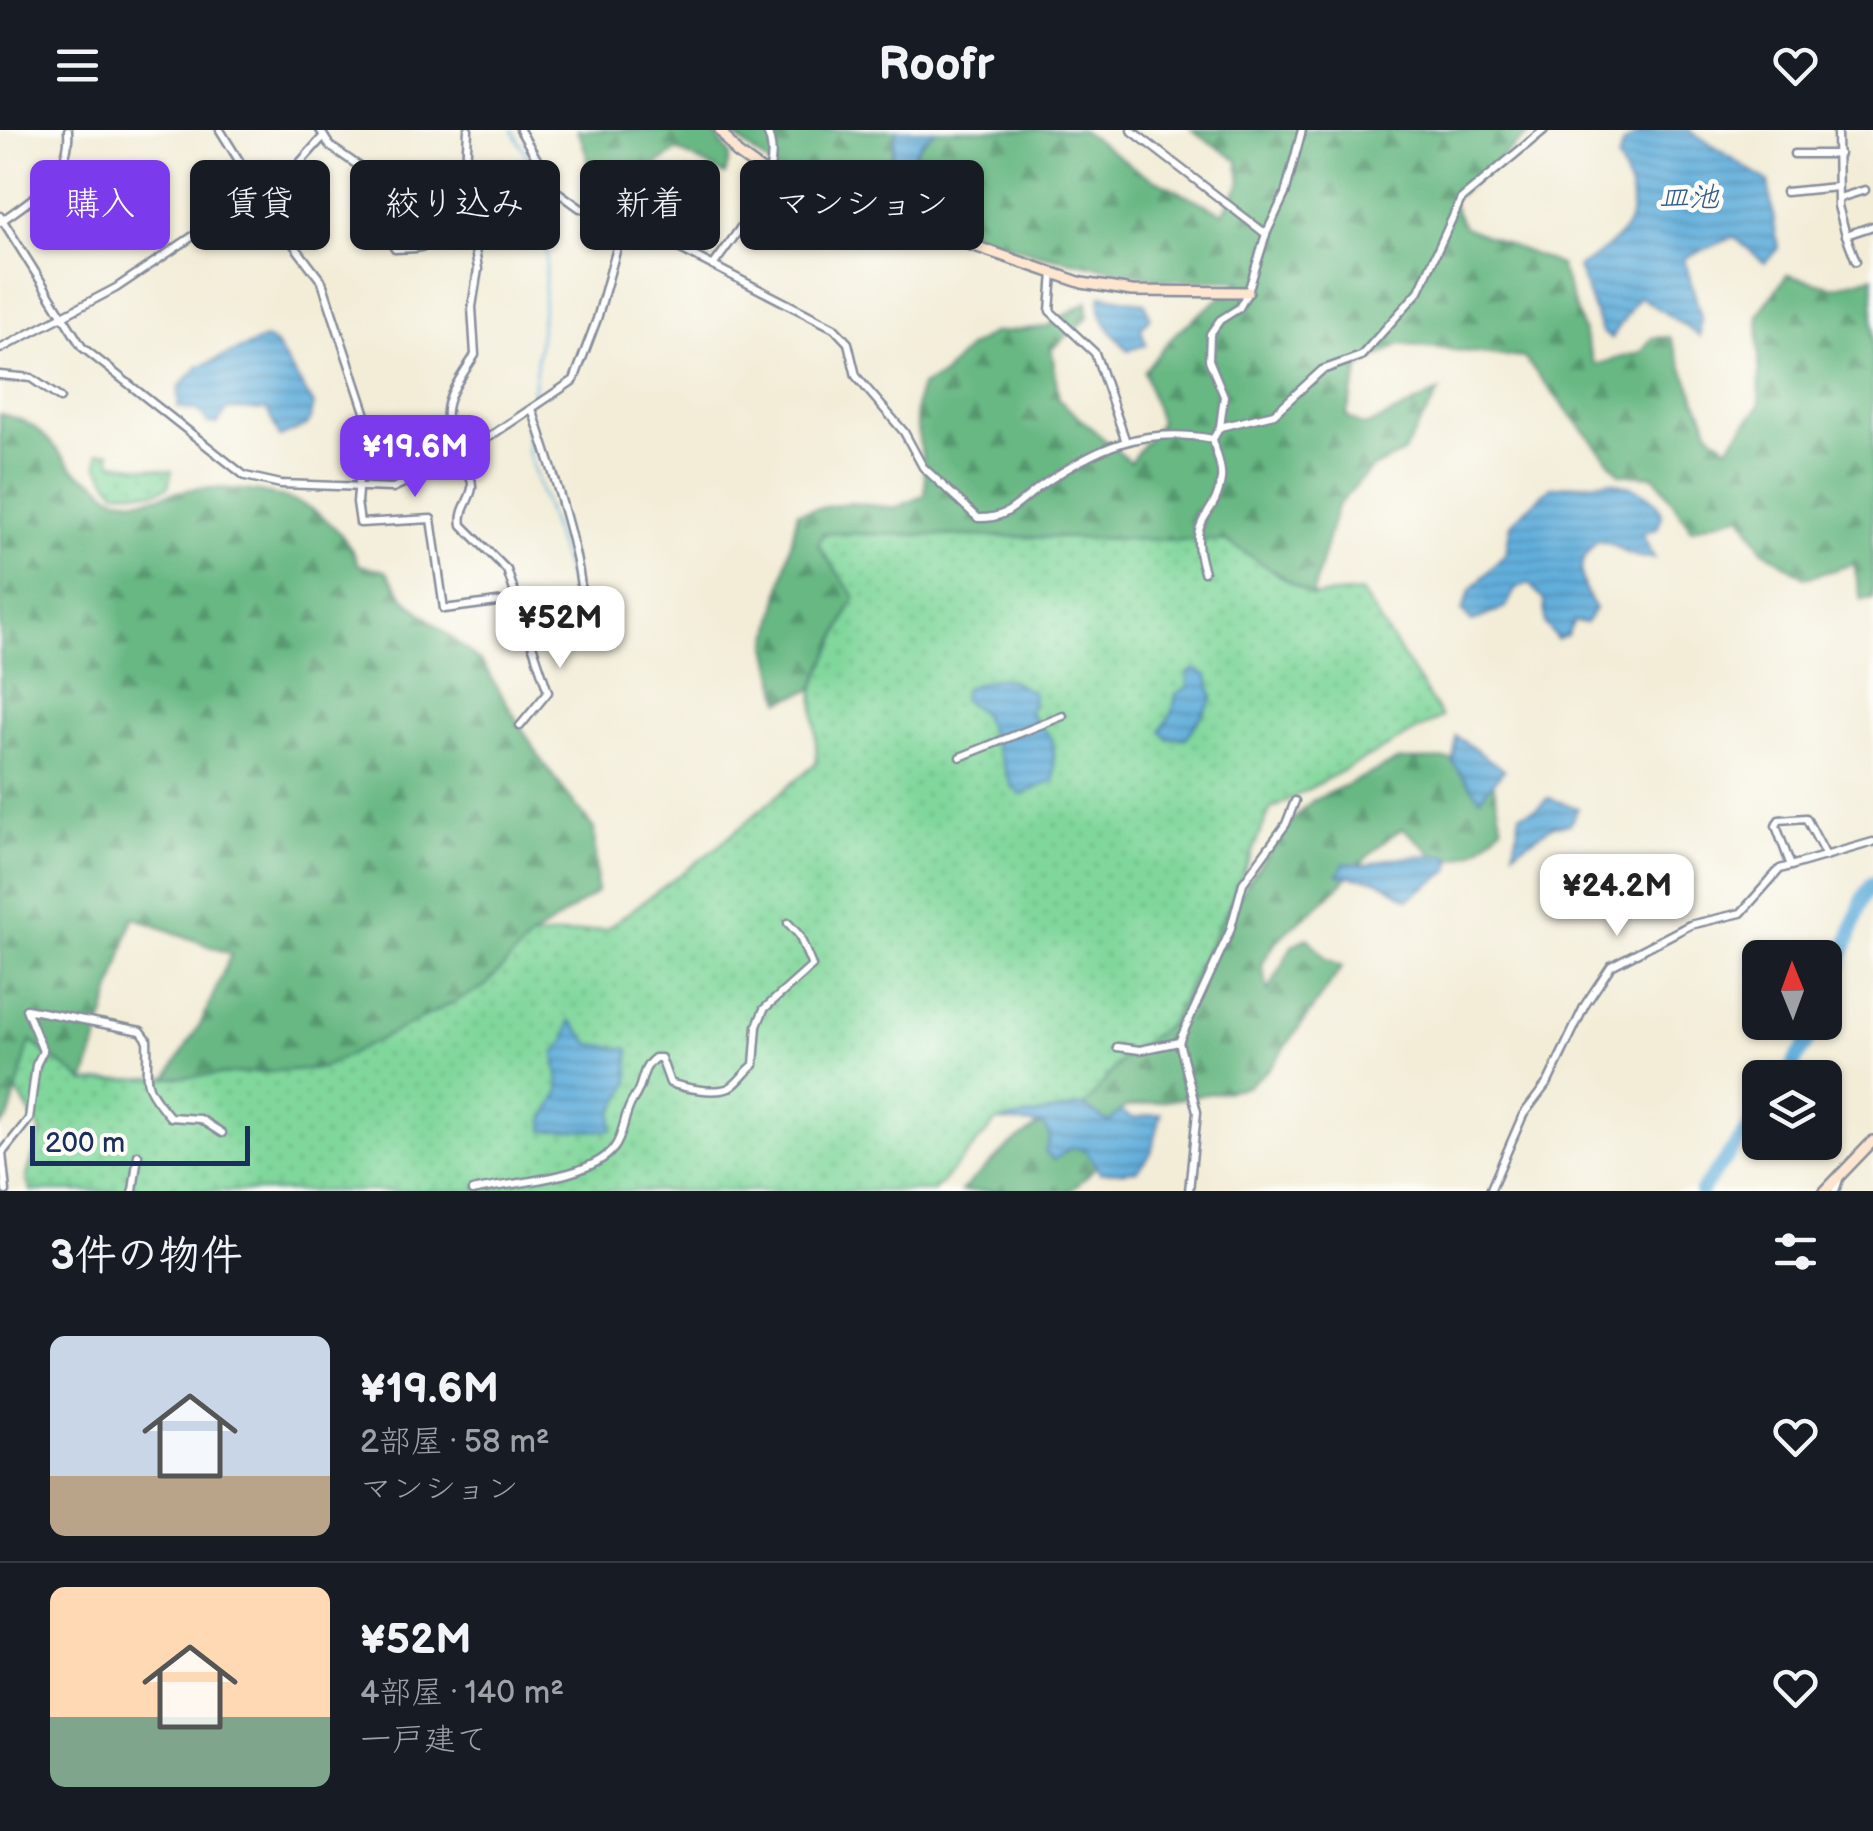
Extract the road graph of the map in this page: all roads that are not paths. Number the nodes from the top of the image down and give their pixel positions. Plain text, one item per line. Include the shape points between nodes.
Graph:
1 (68, 130) edge
2 (220, 130) edge
3 (468, 130) edge
4 (520, 130) edge
5 (720, 130) edge
6 (766, 130) edge
7 (1131, 130) edge
8 (1302, 130) edge
9 (1544, 130) edge
10 (1837, 130) edge
11 (321, 134) edge
12 (1794, 154) dead end
13 (1838, 154) junction
14 (239, 160) edge
15 (302, 160) edge
16 (354, 160) edge
17 (466, 160) edge
18 (747, 160) edge
19 (773, 160) edge
20 (1837, 187) junction
21 (1864, 190) dead end
22 (1786, 192) dead end
23 (1839, 198) junction
24 (580, 208) edge
25 (1, 219) edge
26 (740, 220) edge
27 (1873, 226) edge
28 (1266, 234) junction
29 (1846, 236) junction
30 (190, 238) edge
31 (984, 249) edge
32 (300, 250) edge
33 (474, 250) edge
34 (616, 250) edge
35 (679, 250) edge
36 (1856, 261) dead end
37 (712, 266) junction
38 (1053, 272) junction
39 (1248, 292) junction
40 (63, 319) junction
41 (0, 349) edge
42 (0, 375) edge
43 (60, 398) dead end
44 (532, 409) junction
45 (1220, 427) junction
46 (1214, 438) junction
47 (1125, 439) junction
48 (459, 457) junction
49 (358, 486) junction
50 (1204, 572) dead end
51 (520, 599) junction
52 (1064, 716) dead end
53 (520, 726) dead end
54 (960, 757) dead end
55 (1295, 801) dead end
56 (1873, 842) edge
57 (1826, 856) junction
58 (1791, 866) junction
59 (788, 923) dead end
60 (1179, 1042) junction
61 (1117, 1047) dead end
62 (222, 1133) dead end
63 (1873, 1141) edge
64 (138, 1155) dead end
65 (1840, 1174) junction
66 (6, 1191) edge
67 (133, 1191) edge
68 (472, 1191) edge
69 (1189, 1191) edge
70 (1490, 1191) edge
71 (1824, 1191) edge
72 (1836, 1191) edge

1 - 25 street via 70,152 58,174
2 - 14 street
3 - 17 street
4 - 24 street via 556,190
5 - 18 street
6 - 19 street
7 - 28 street
8 - 28 street
9 - 45 street via 1462,199 1418,292 1361,356 1322,370 1274,414
10 - 13 street
11 - 15 street
11 - 16 street
12 - 13 street
13 - 20 street
20 - 22 street
20 - 23 street
21 - 23 street
23 - 29 street
25 - 40 street
26 - 37 street
27 - 29 street
28 - 39 street
29 - 36 street
30 - 40 street
31 - 38 street
32 - 49 street via 322,282 366,412
33 - 48 street via 475,355 447,400
34 - 44 street via 574,380
35 - 37 street
37 - 47 street via 834,328 848,343 856,376 904,432 922,468 978,518 1006,515
38 - 39 street via 1132,291
38 - 47 street via 1050,311 1096,352
39 - 45 street via 1214,328 1207,346 1224,396
40 - 41 street
40 - 49 street via 82,346 245,476
42 - 43 street via 31,378
44 - 48 street
44 - 51 street via 583,587 580,603
45 - 46 street
46 - 47 street via 1179,432
46 - 50 street via 1221,478 1196,545
48 - 49 street via 393,488
48 - 51 street via 472,490 462,525 507,570
49 - 51 street via 360,522 431,519 444,610
51 - 53 street via 525,634 548,692
52 - 54 street
55 - 60 street via 1243,883 1230,930
56 - 57 street
57 - 58 street
57 - 58 street via 1806,818 1779,820
58 - 70 street via 1741,913 1690,925 1611,966 1524,1115
59 - 68 street via 812,966 764,1010 754,1065 728,1088 670,1083 661,1058 655,1058 622,1115 620,1137 597,1162
60 - 61 street
60 - 69 street via 1197,1112
62 - 66 street via 200,1119 170,1117 148,1091 147,1039 140,1032 26,1009 44,1051 29,1119 2,1153
63 - 65 street
64 - 67 street
65 - 71 street
65 - 72 street

